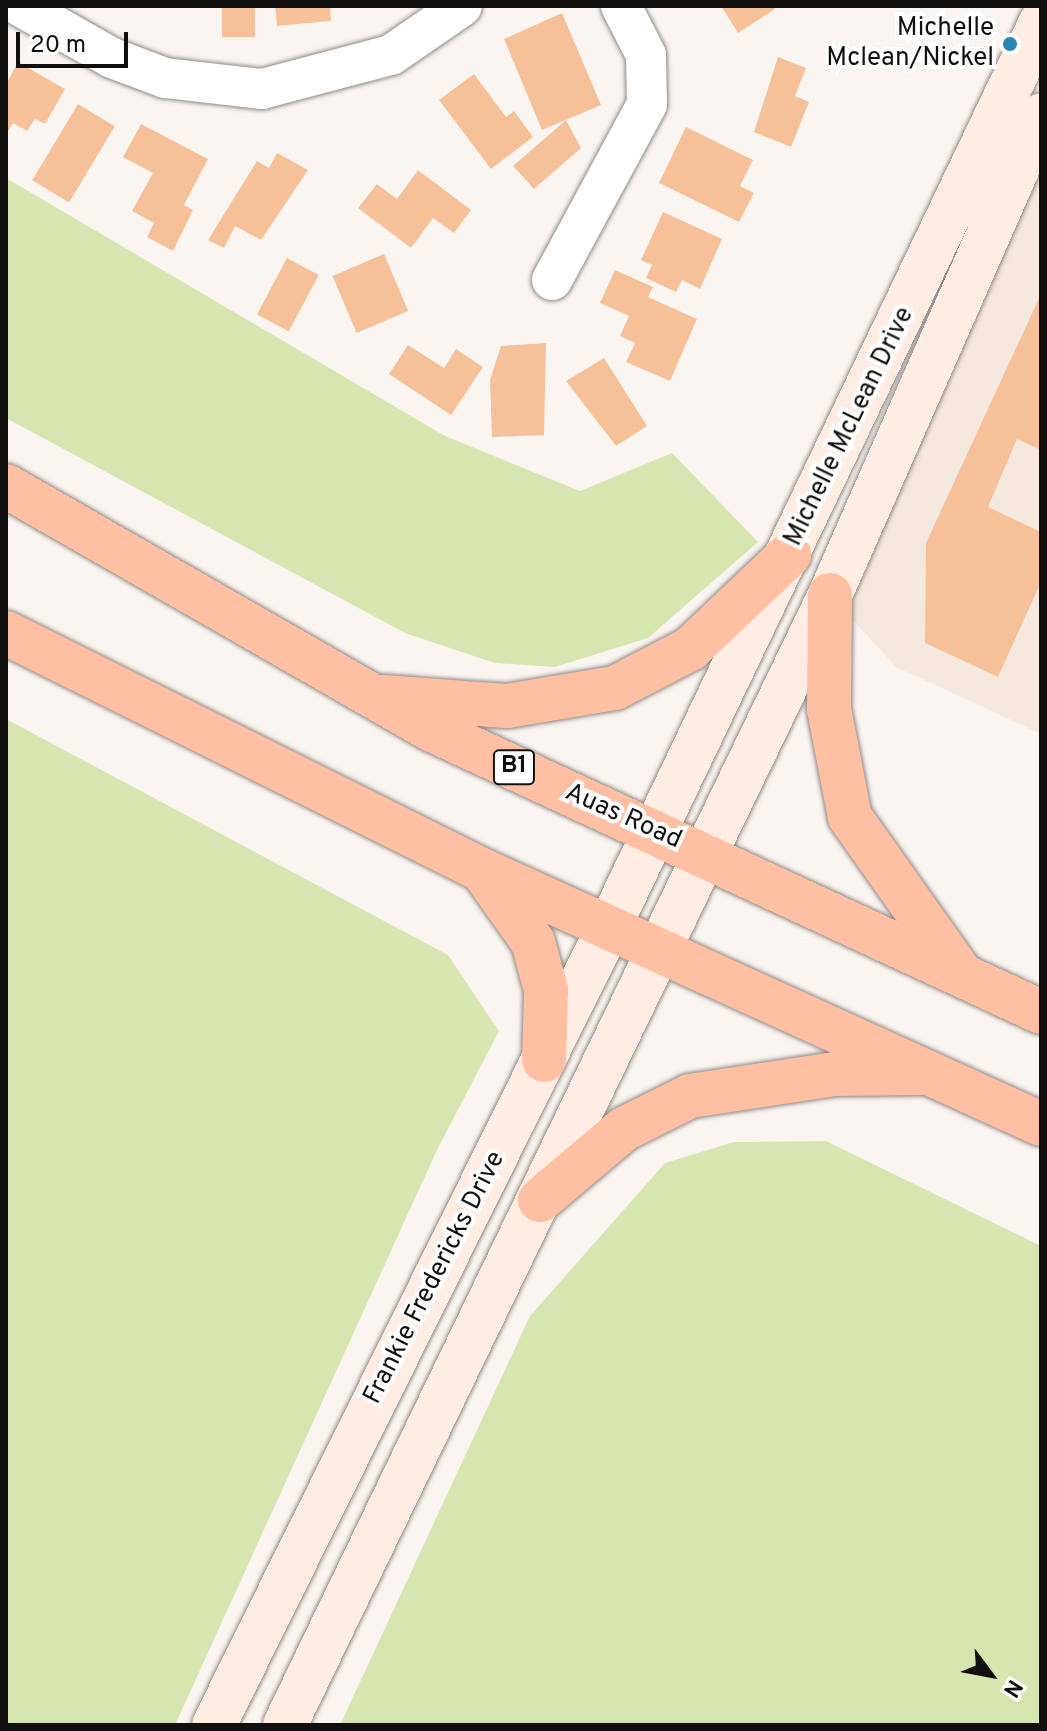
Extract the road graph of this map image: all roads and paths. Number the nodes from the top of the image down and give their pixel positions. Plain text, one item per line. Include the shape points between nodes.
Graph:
1 (20, 6) edge
2 (462, 6) edge
3 (621, 6) edge
4 (1041, 22) edge
5 (1041, 115) edge
6 (552, 280) dead end
7 (6, 486) edge
8 (789, 555) junction
9 (830, 595) junction
10 (6, 633) edge
11 (373, 696) junction
12 (655, 831) junction
13 (705, 854) junction
14 (482, 870) junction
15 (610, 925) junction
16 (661, 948) junction
17 (962, 975) junction
18 (1041, 1012) edge
19 (544, 1060) junction
20 (932, 1072) junction
21 (1041, 1124) edge
22 (540, 1200) junction
23 (214, 1725) edge
24 (285, 1725) edge

1 - 2 street via 112,58 165,78 262,89 324,78 391,55
3 - 6 street via 646,55 647,104
4 - 8 main road, Michelle McLean Drive
5 - 9 main road, Michelle McLean Drive
7 - 11 highway, Auas Road / B1
8 - 11 highway via 690,649 615,688 507,706
8 - 12 main road, Michelle McLean Drive
9 - 13 main road, Michelle McLean Drive
9 - 17 highway via 829,709 850,817
10 - 14 highway
11 - 12 highway, Auas Road / B1
12 - 13 highway, Auas Road / B1
12 - 15 main road, Frankie Fredericks Drive
13 - 16 main road
13 - 17 highway, Auas Road / B1
14 - 15 highway
14 - 19 highway via 533,942 546,990
15 - 16 highway
15 - 19 main road, Frankie Fredericks Drive
16 - 20 highway
16 - 22 main road
17 - 18 highway, Auas Road / B1
19 - 23 main road, Frankie Fredericks Drive
20 - 21 highway
20 - 22 highway via 836,1074 690,1096 624,1129
22 - 24 main road

